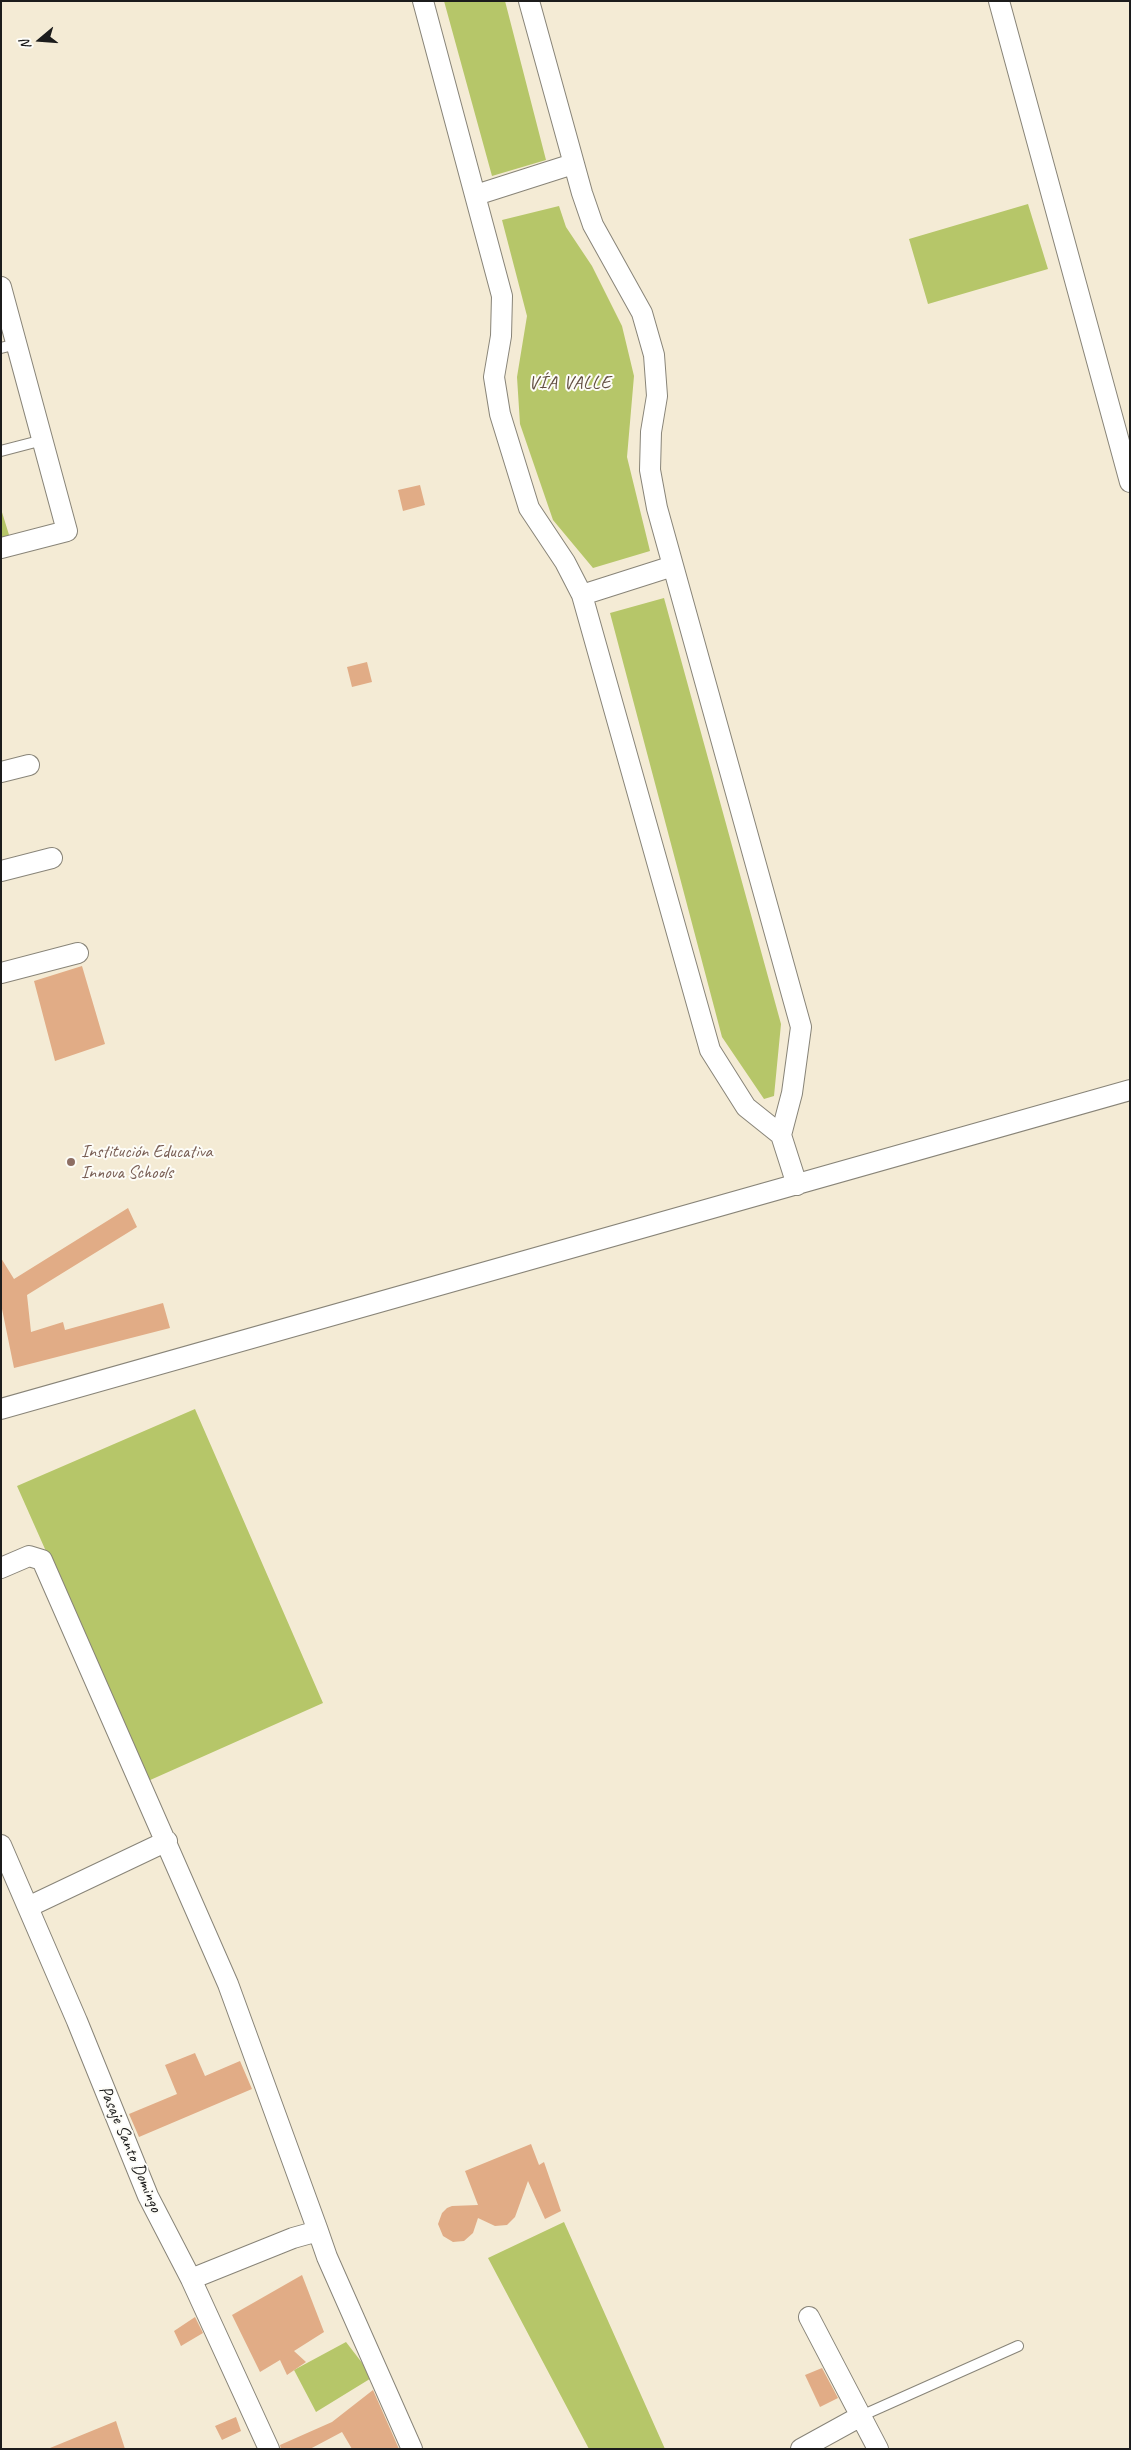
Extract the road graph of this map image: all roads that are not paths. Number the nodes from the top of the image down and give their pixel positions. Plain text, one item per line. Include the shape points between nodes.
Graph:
1 (423, 1) edge
2 (529, 1) edge
3 (999, 1) edge
4 (573, 164) junction
5 (476, 195) junction
6 (1, 287) edge
7 (9, 346) edge
8 (43, 440) junction
9 (1, 451) edge
10 (1130, 482) edge
11 (1, 548) edge
12 (673, 566) junction
13 (582, 596) junction
14 (29, 764) dead end
15 (1, 772) edge
16 (52, 858) dead end
17 (1, 870) edge
18 (78, 954) dead end
19 (1, 973) edge
20 (1130, 1090) edge
21 (781, 1135) junction
22 (797, 1184) junction
23 (1, 1410) edge
24 (1, 1568) edge
25 (167, 1841) junction
26 (1, 1845) edge
27 (28, 1907) junction
28 (318, 2231) junction
29 (191, 2279) junction
30 (809, 2317) dead end
31 (1018, 2346) dead end
32 (860, 2416) junction
33 (269, 2449) edge
34 (412, 2449) edge
35 (801, 2449) edge
36 (878, 2449) edge

1 - 5 street
2 - 4 street
3 - 10 street
4 - 5 street
4 - 12 street via 593,225 642,314 654,355 657,396 650,470
5 - 13 street via 502,296 501,336 494,377 500,414 529,508 565,562
6 - 7 street
7 - 8 street
8 - 9 lane
8 - 11 street via 67,531
12 - 13 street
12 - 21 street via 801,1027 792,1093
13 - 21 street via 710,1050 746,1108
14 - 15 street
16 - 17 street
18 - 19 street
20 - 22 street
21 - 22 street
22 - 23 street
24 - 25 street via 29,1556 42,1560
25 - 27 street
25 - 28 street via 228,1984
26 - 27 street, Pasaje Santo Domingo
27 - 29 street, Pasaje Santo Domingo via 148,2196
28 - 29 street via 292,2238
28 - 34 street
29 - 33 street, Pasaje Santo Domingo
30 - 32 street
31 - 32 lane
32 - 35 street
32 - 36 street

